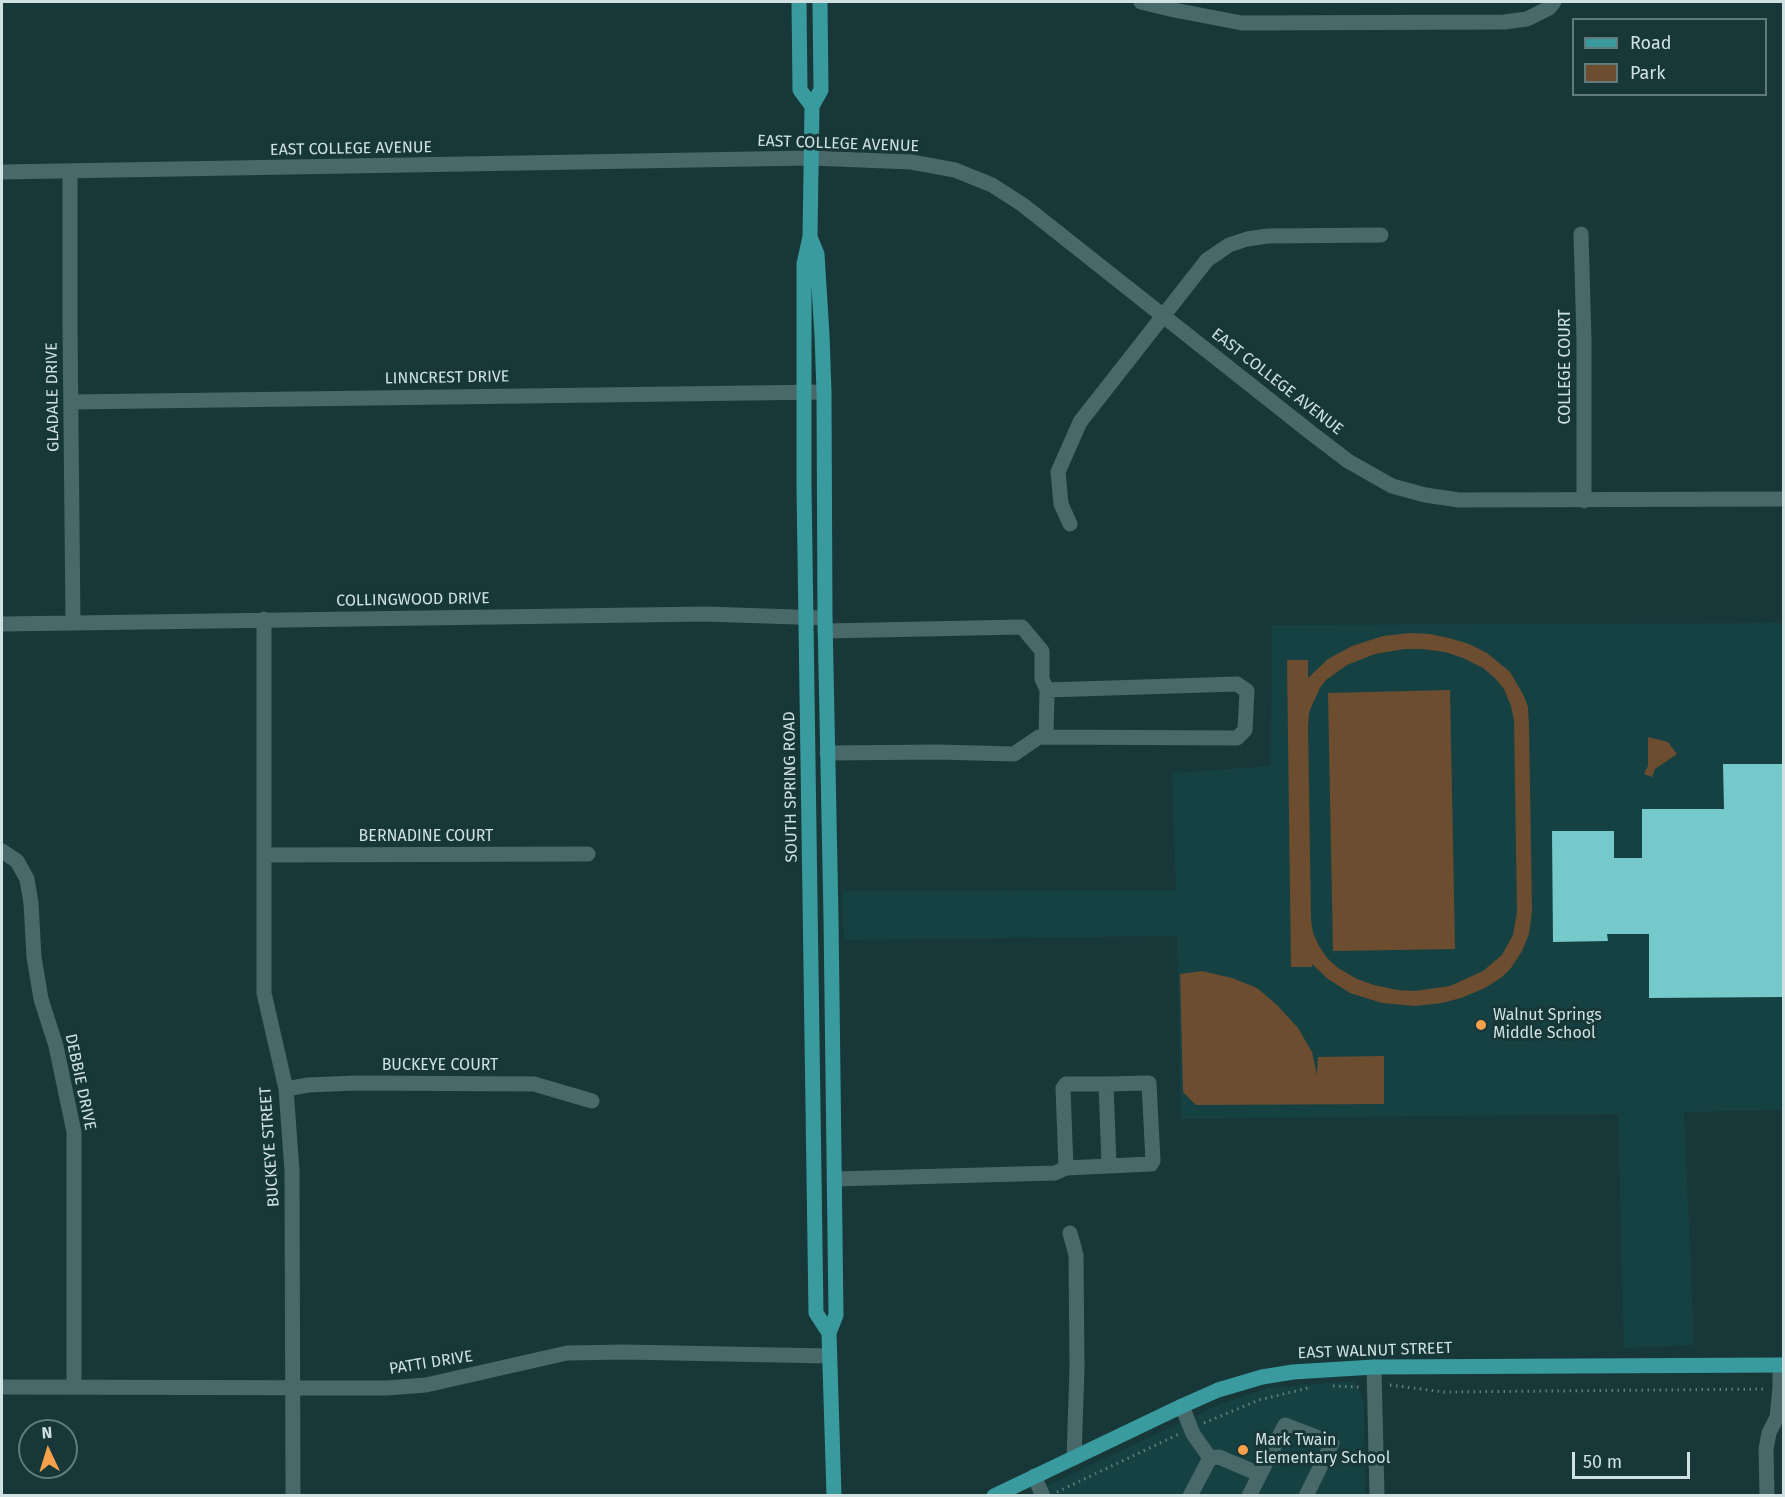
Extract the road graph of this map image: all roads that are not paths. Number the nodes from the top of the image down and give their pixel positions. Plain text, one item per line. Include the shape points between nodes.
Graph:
1 (799, 2) edge
2 (820, 2) edge
3 (1141, 2) edge
4 (1554, 2) edge
5 (812, 106) junction
6 (810, 158) junction
7 (70, 171) junction
8 (2, 172) edge
9 (1581, 234) dead end
10 (1381, 235) dead end
11 (810, 237) junction
12 (1163, 316) junction
13 (803, 392) junction
14 (824, 392) junction
15 (71, 402) junction
16 (1784, 499) edge
17 (1584, 501) junction
18 (1070, 524) dead end
19 (807, 617) junction
20 (264, 619) junction
21 (73, 623) junction
22 (2, 624) edge
23 (825, 624) junction
24 (1047, 690) junction
25 (1046, 737) junction
26 (808, 747) junction
27 (827, 750) junction
28 (2, 851) edge
29 (588, 854) dead end
30 (265, 855) junction
31 (1106, 1084) junction
32 (286, 1089) junction
33 (592, 1101) dead end
34 (1109, 1165) junction
35 (1066, 1168) junction
36 (834, 1179) junction
37 (814, 1180) junction
38 (1070, 1233) dead end
39 (828, 1333) junction
40 (829, 1356) junction
41 (1782, 1365) edge
42 (1374, 1368) junction
43 (2, 1387) edge
44 (74, 1387) junction
45 (292, 1389) junction
46 (1182, 1406) junction
47 (1074, 1458) junction
48 (1210, 1458) junction
49 (1259, 1474) junction
50 (1034, 1476) junction
51 (293, 1496) edge
52 (834, 1496) edge
53 (994, 1496) edge
54 (1042, 1496) edge
55 (1190, 1496) edge
56 (1249, 1496) edge
57 (1306, 1496) edge
58 (1377, 1496) edge
59 (1767, 1496) edge

1 - 5 main road via 800,90
2 - 5 main road via 821,90
3 - 4 street via 1242,22 1504,22 1527,19 1549,9
5 - 6 main road, SOUTH SPRING ROAD
6 - 7 street, EAST COLLEGE AVENUE
6 - 11 main road, SOUTH SPRING ROAD
6 - 12 street, EAST COLLEGE AVENUE via 911,162 955,170 992,185
7 - 8 street, EAST COLLEGE AVENUE
7 - 15 street, GLADALE DRIVE
9 - 17 street, COLLEGE COURT
10 - 12 street via 1268,236 1228,245 1207,260
11 - 13 main road, SOUTH SPRING ROAD via 804,264
11 - 14 main road, SOUTH SPRING ROAD via 818,254
12 - 17 street, EAST COLLEGE AVENUE via 1348,461 1392,486 1459,500
12 - 18 street via 1075,432 1058,472 1061,504
13 - 14 street, LINNCREST DRIVE
13 - 15 street, LINNCREST DRIVE
13 - 19 main road, SOUTH SPRING ROAD
14 - 23 main road, SOUTH SPRING ROAD
15 - 21 street, GLADALE DRIVE
16 - 17 street, EAST COLLEGE AVENUE
19 - 20 street, COLLINGWOOD DRIVE via 706,614
19 - 23 street, COLLINGWOOD DRIVE
19 - 26 main road, SOUTH SPRING ROAD
20 - 21 street, COLLINGWOOD DRIVE
20 - 30 street, BUCKEYE STREET
21 - 22 street, COLLINGWOOD DRIVE
23 - 24 street, COLLINGWOOD DRIVE via 1022,627 1042,651 1042,679
23 - 27 main road, SOUTH SPRING ROAD
24 - 25 street
24 - 25 street via 1236,684 1247,691 1245,730 1237,738
25 - 27 street via 1039,737 1014,754
26 - 27 main road
26 - 37 main road, SOUTH SPRING ROAD
27 - 36 main road, SOUTH SPRING ROAD
28 - 44 street, DEBBIE DRIVE via 17,861 27,879 41,999 56,1046 74,1132
29 - 30 street, BERNADINE COURT
30 - 32 street, BUCKEYE STREET via 264,993
31 - 34 street
31 - 34 street via 1149,1083 1153,1161 1148,1165
31 - 35 street via 1064,1085
32 - 33 street, BUCKEYE COURT via 356,1083 534,1084
32 - 45 street, BUCKEYE STREET via 292,1171
34 - 35 street
35 - 36 street via 1043,1174
36 - 37 main road
36 - 39 main road, SOUTH SPRING ROAD via 836,1315
37 - 39 main road, SOUTH SPRING ROAD via 816,1313
38 - 47 street via 1076,1256
39 - 40 main road, SOUTH SPRING ROAD
40 - 45 street, PATTI DRIVE via 567,1353 426,1385
40 - 52 main road, SOUTH SPRING ROAD
41 - 42 main road, EAST WALNUT STREET
41 - 59 street via 1777,1417 1766,1449
42 - 46 main road, EAST WALNUT STREET via 1262,1377
42 - 58 street
43 - 44 street, PATTI DRIVE
44 - 45 street, PATTI DRIVE
45 - 51 street, BUCKEYE STREET
46 - 47 main road, EAST WALNUT STREET
46 - 48 street via 1193,1434
47 - 50 main road, EAST WALNUT STREET
48 - 49 street via 1219,1457
48 - 55 street
49 - 56 street
49 - 57 street via 1285,1425 1332,1443
50 - 53 main road, EAST WALNUT STREET
50 - 54 street

